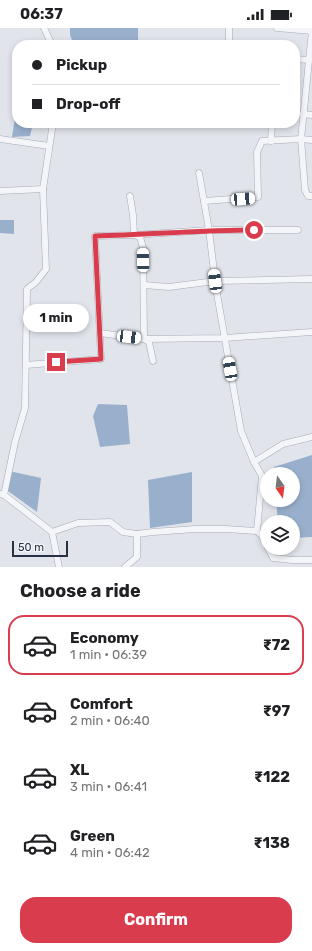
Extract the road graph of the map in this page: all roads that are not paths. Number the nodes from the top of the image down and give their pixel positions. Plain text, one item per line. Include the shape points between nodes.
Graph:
1 (44, 28) edge
2 (229, 28) edge
3 (277, 28) edge
4 (312, 31) edge
5 (50, 40) edge
6 (229, 40) edge
7 (300, 59) edge
8 (309, 60) junction
9 (303, 114) junction
10 (312, 116) edge
11 (52, 128) edge
12 (272, 128) edge
13 (0, 139) edge
14 (301, 139) junction
15 (272, 140) junction
16 (312, 140) edge
17 (49, 146) junction
18 (199, 173) dead end
19 (43, 189) junction
20 (0, 191) edge
21 (130, 196) dead end
22 (312, 196) edge
23 (204, 202) junction
24 (209, 230) junction
25 (298, 230) dead end
26 (134, 235) junction
27 (312, 279) edge
28 (215, 281) junction
29 (144, 285) junction
30 (312, 332) edge
31 (100, 333) junction
32 (225, 338) junction
33 (144, 339) junction
34 (153, 360) dead end
35 (26, 365) junction
36 (312, 437) edge
37 (254, 462) junction
38 (2, 494) edge
39 (256, 531) junction
40 (52, 532) junction
41 (137, 534) junction
42 (260, 534) edge
43 (272, 555) edge
44 (312, 560) edge
45 (59, 567) edge
46 (125, 567) edge

1 - 5 street
2 - 6 street
3 - 4 street
4 - 8 street
7 - 8 street
8 - 9 street
9 - 10 street
9 - 14 street
11 - 17 street
12 - 15 street
13 - 17 street
14 - 15 street
14 - 16 street
14 - 22 street via 305,190 308,196
15 - 23 street via 262,141 258,152 258,197
17 - 19 street
18 - 23 street
19 - 20 street
19 - 35 street via 46,269 27,289
21 - 26 street
23 - 24 street
24 - 25 street
24 - 26 street
24 - 28 street
26 - 29 street via 140,238 143,248
26 - 31 street via 95,236
27 - 28 street
28 - 29 street via 169,287
28 - 32 street
29 - 33 street
30 - 32 street
31 - 33 street
31 - 35 street via 101,359
32 - 33 street
32 - 37 street via 241,431
33 - 34 street via 149,342
35 - 38 street via 25,408
36 - 37 street via 284,444
37 - 39 street via 262,476
38 - 40 street
39 - 41 street via 195,529
39 - 42 street
40 - 41 street via 78,523 110,522 123,532
40 - 45 street
41 - 46 street via 137,557
43 - 44 street via 273,558

